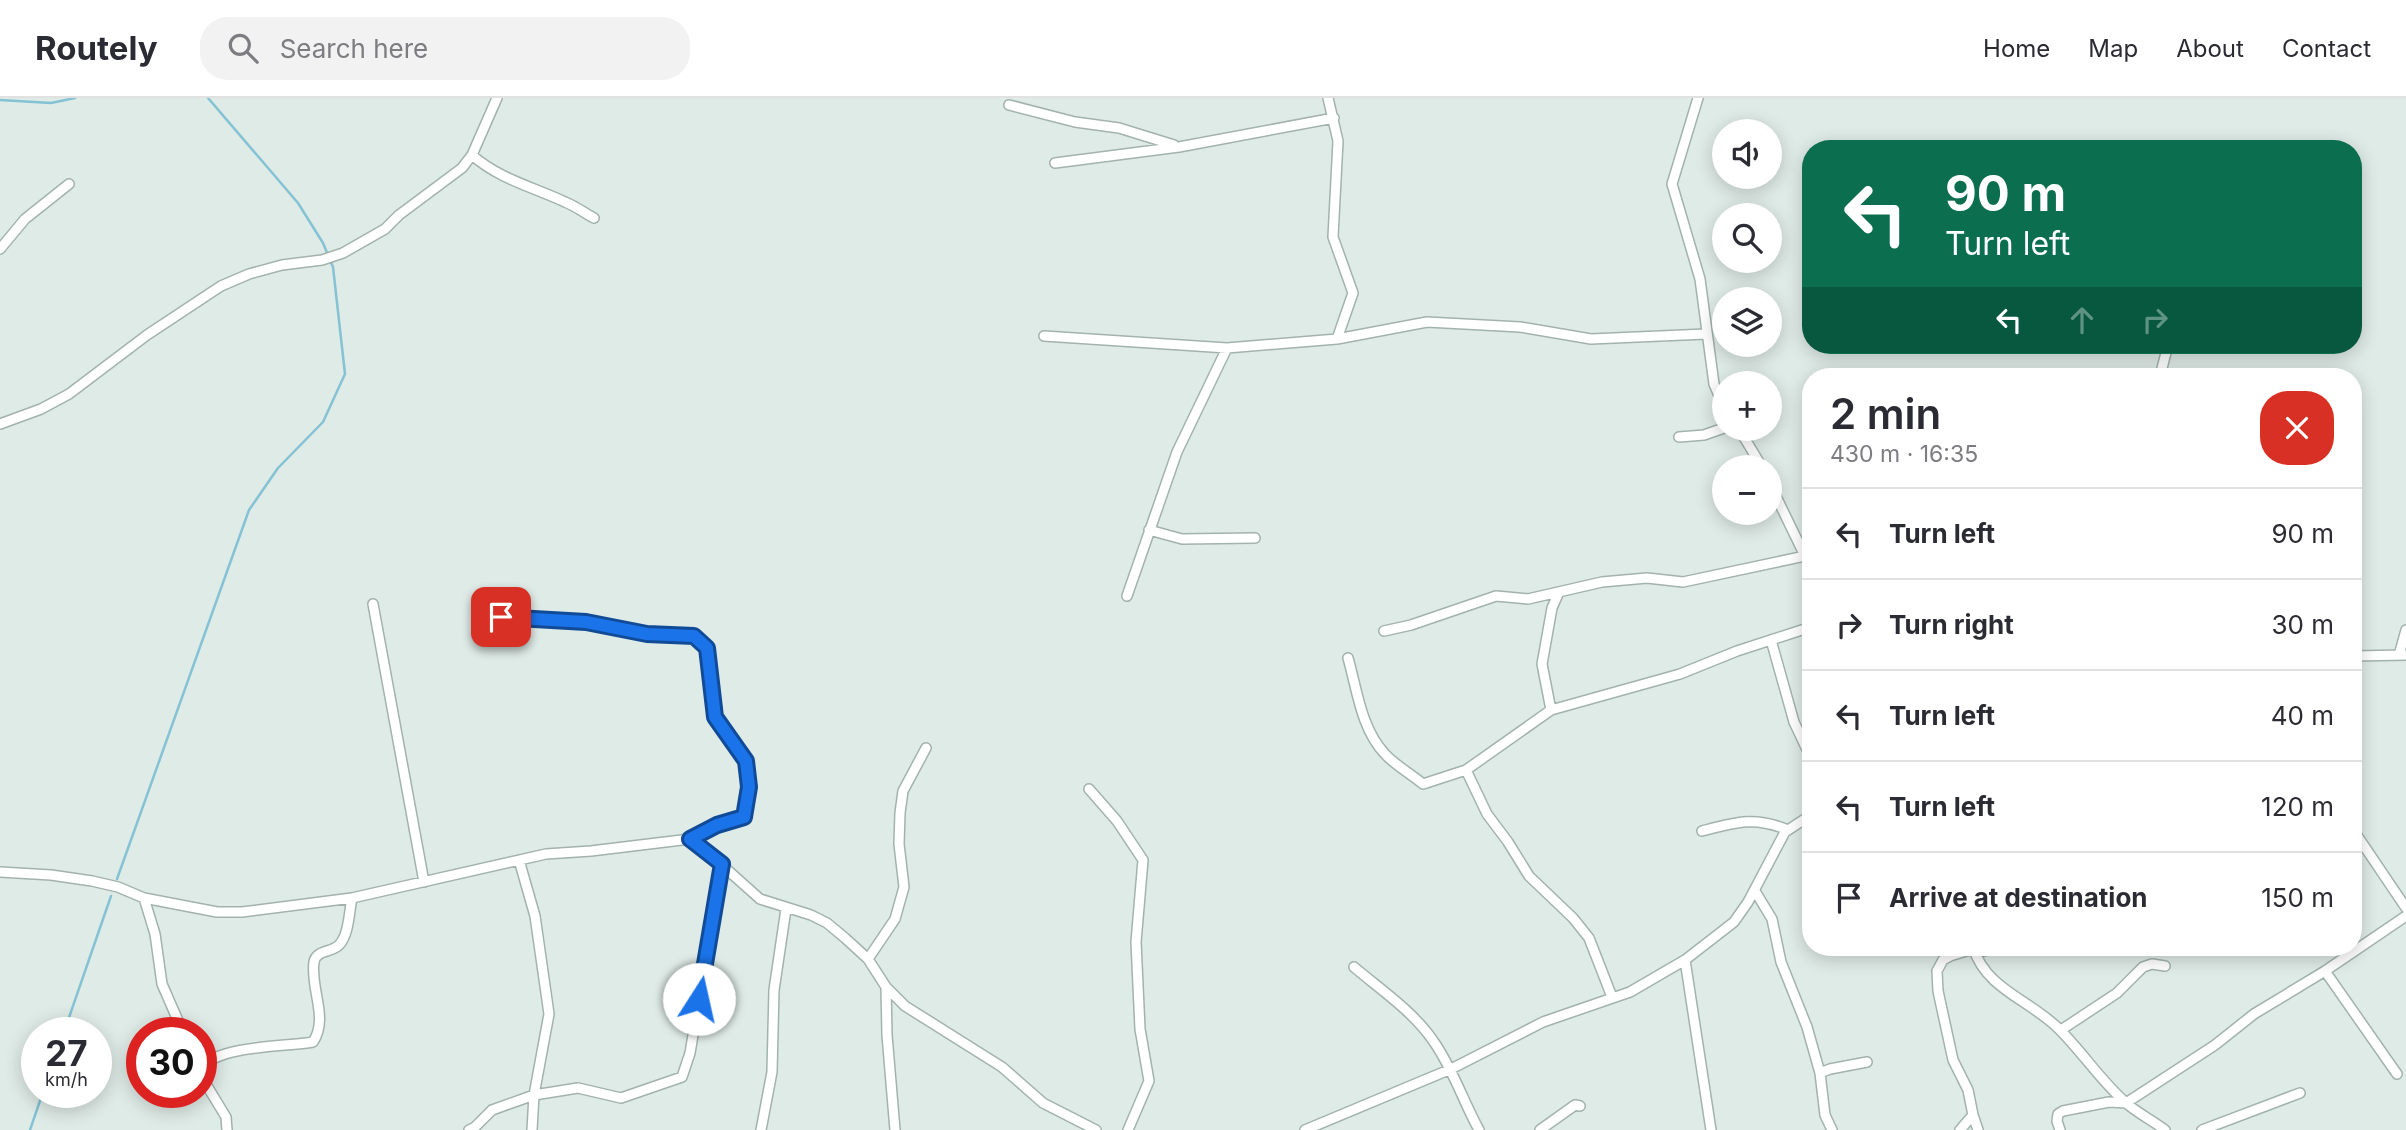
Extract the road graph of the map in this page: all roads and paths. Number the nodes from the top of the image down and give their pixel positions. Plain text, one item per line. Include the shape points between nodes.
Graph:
1 (497, 98) edge
2 (1328, 98) edge
3 (1698, 98) edge
4 (1009, 105) dead end
5 (1334, 118) junction
6 (1179, 147) junction
7 (472, 155) junction
8 (1055, 163) dead end
9 (69, 184) dead end
10 (594, 218) dead end
11 (0, 249) edge
12 (1706, 334) junction
13 (1044, 336) dead end
14 (1337, 339) junction
15 (1227, 348) junction
16 (1712, 372) edge
17 (0, 424) edge
18 (1712, 432) edge
19 (1679, 437) dead end
20 (1782, 507) edge
21 (1149, 530) junction
22 (1255, 538) dead end
23 (1802, 546) edge
24 (1802, 559) edge
25 (1559, 592) junction
26 (1127, 596) dead end
27 (373, 604) dead end
28 (501, 617) dead end
29 (1802, 630) edge
30 (1384, 631) dead end
31 (2406, 631) edge
32 (1770, 640) junction
33 (2402, 655) edge
34 (2362, 656) edge
35 (1348, 658) dead end
36 (1551, 710) junction
37 (1802, 739) edge
38 (926, 748) dead end
39 (1466, 770) junction
40 (1089, 789) dead end
41 (1802, 820) edge
42 (1788, 830) junction
43 (1702, 831) dead end
44 (690, 839) junction
45 (2362, 843) edge
46 (519, 860) junction
47 (722, 864) junction
48 (0, 872) edge
49 (424, 882) junction
50 (1755, 891) junction
51 (145, 898) junction
52 (352, 898) junction
53 (2406, 908) edge
54 (786, 909) junction
55 (2406, 916) edge
56 (2362, 946) edge
57 (1953, 956) edge
58 (1976, 956) edge
59 (2347, 956) edge
60 (868, 959) junction
61 (1685, 960) junction
62 (1354, 967) dead end
63 (2165, 967) dead end
64 (2325, 971) junction
65 (886, 986) junction
66 (1612, 997) junction
67 (176, 1017) edge
68 (2061, 1030) junction
69 (217, 1057) edge
70 (1867, 1062) dead end
71 (1451, 1069) junction
72 (1820, 1073) junction
73 (2397, 1074) dead end
74 (2300, 1093) dead end
75 (534, 1095) junction
76 (217, 1102) edge
77 (2126, 1103) junction
78 (1580, 1106) dead end
79 (1973, 1115) junction
80 (227, 1130) edge
81 (469, 1130) edge
82 (532, 1130) edge
83 (761, 1130) edge
84 (895, 1130) edge
85 (1096, 1130) edge
86 (1128, 1130) edge
87 (1305, 1130) edge
88 (1479, 1130) edge
89 (1540, 1130) edge
90 (1710, 1130) edge
91 (1832, 1130) edge
92 (1960, 1130) edge
93 (1978, 1130) edge
94 (2060, 1130) edge
95 (2165, 1130) edge
96 (2202, 1130) edge

1 - 7 street
2 - 5 street
3 - 12 street via 1672,184 1700,279
4 - 6 street via 1118,128
5 - 6 street
5 - 14 street via 1338,141 1334,237 1353,293
6 - 8 street
7 - 10 street via 507,178
7 - 17 street via 385,229 337,255 260,271 221,286 69,394 41,410
9 - 11 street via 25,219
12 - 14 street via 1591,339 1520,327 1427,322
12 - 16 street
13 - 15 street
14 - 15 street
15 - 21 street via 1177,452
18 - 19 street
20 - 23 street
21 - 22 street via 1182,539
21 - 26 street
24 - 25 street via 1683,582 1647,578
25 - 30 street via 1528,599 1496,596
25 - 36 street via 1542,664
27 - 49 street
28 - 44 street via 694,636 707,648 715,717 746,761 749,787 744,817
29 - 32 street
31 - 33 street
32 - 36 street via 1680,674
32 - 37 street
33 - 34 street
35 - 39 street via 1364,719 1385,755 1423,784
36 - 39 street
38 - 60 street via 903,791 901,898 895,919
39 - 66 street via 1487,814 1529,876 1589,938
40 - 86 street via 1143,860 1136,942 1140,1030 1149,1081
41 - 42 street
42 - 43 street via 1754,821
42 - 50 street
44 - 46 street
44 - 47 street
45 - 53 street
46 - 49 street
46 - 75 street via 535,916 549,1014
47 - 54 street via 760,899
47 - 75 street via 690,1054 682,1076 621,1098 578,1088
48 - 51 street via 92,881
49 - 52 street
50 - 61 street via 1734,922
50 - 72 street via 1772,919 1781,962
51 - 52 street via 217,912 242,912
51 - 67 street via 162,984
52 - 69 street via 344,938 338,947 314,959 320,1021 313,1042
54 - 60 street via 827,923
54 - 83 street via 774,990 772,1072
55 - 56 street
57 - 79 street via 1943,960 1936,977 1954,1060
58 - 68 street via 1994,982
59 - 64 street
60 - 65 street
61 - 66 street via 1643,986
61 - 90 street
62 - 71 street via 1405,1010 1433,1040
63 - 68 street via 2143,967 2117,992
64 - 73 street
64 - 77 street
65 - 84 street
65 - 85 street via 905,1006 1002,1067 1043,1103
66 - 71 street via 1543,1022
68 - 77 street
70 - 72 street
71 - 87 street
71 - 88 street
72 - 91 street via 1825,1115
74 - 96 street
75 - 81 street via 492,1110
75 - 82 street
76 - 80 street
77 - 94 street via 2063,1111 2058,1114
77 - 95 street
78 - 89 street
79 - 92 street
79 - 93 street

